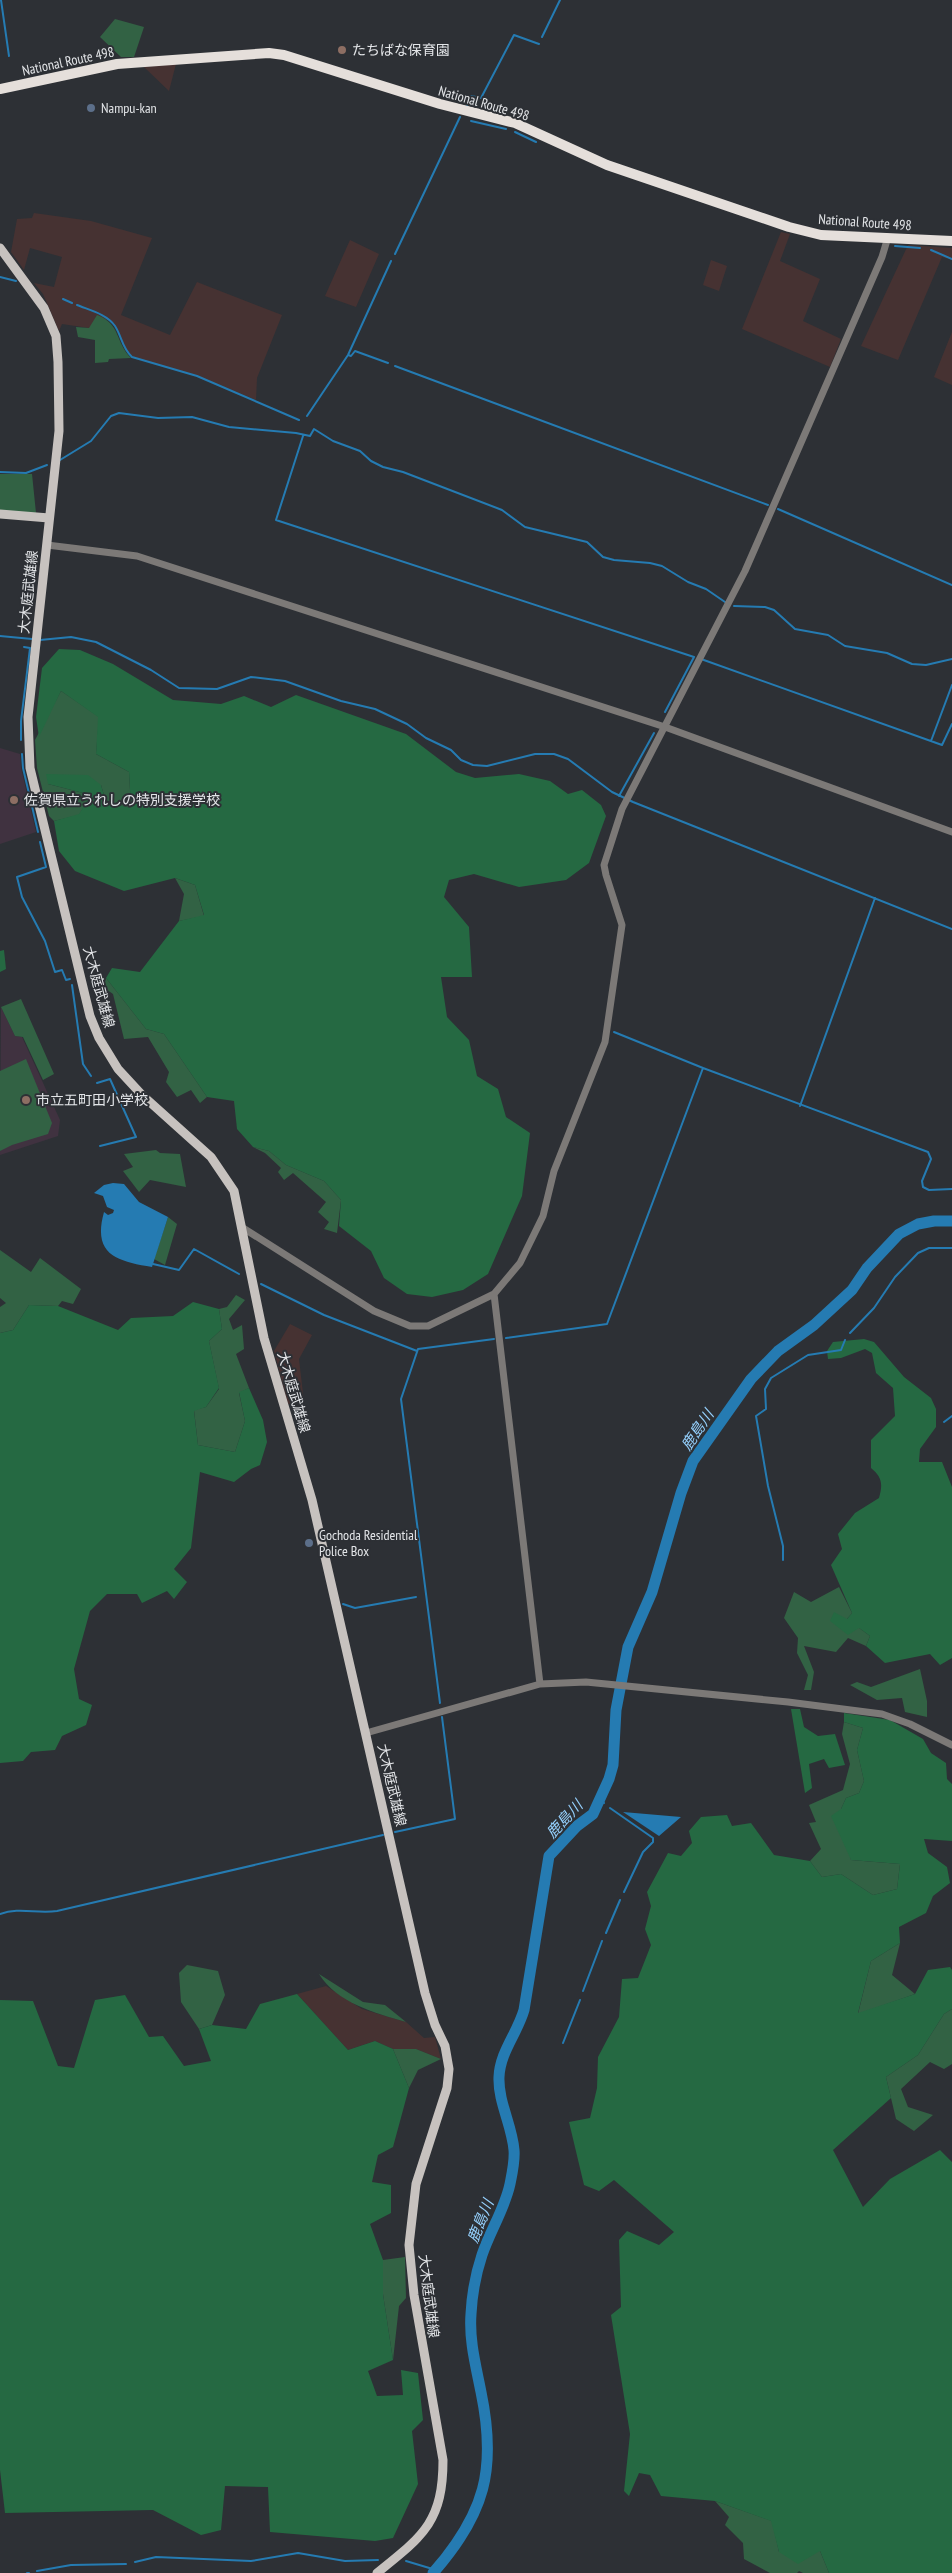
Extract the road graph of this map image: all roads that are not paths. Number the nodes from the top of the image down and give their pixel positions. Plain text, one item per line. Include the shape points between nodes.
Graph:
1 (0, 89) edge
2 (888, 236) junction
3 (952, 241) edge
4 (0, 248) edge
5 (0, 514) edge
6 (49, 518) junction
7 (47, 545) junction
8 (665, 727) junction
9 (952, 832) edge
10 (243, 1228) junction
11 (494, 1294) junction
12 (540, 1684) junction
13 (366, 1733) junction
14 (952, 1745) edge
15 (377, 2573) edge

1 - 2 highway, National Route 498 via 117,64 254,54 284,55 440,104 515,123 607,165 789,227 821,235
2 - 3 highway, National Route 498
2 - 8 street via 882,257 746,570
4 - 6 main road, 大木庭武雄線 via 44,308 56,336 59,431
5 - 6 main road
6 - 7 main road, 大木庭武雄線
7 - 8 street via 137,556
7 - 10 main road, 大木庭武雄線 via 28,717 30,768 90,1016 118,1069 223,1172 234,1191
8 - 9 street
8 - 11 street via 624,804 604,865 622,925 605,1042 554,1171 534,1238 520,1264
10 - 11 street via 374,1310 410,1326 428,1326
10 - 13 main road, 大木庭武雄線 via 264,1338 312,1500
11 - 12 street
12 - 13 street
12 - 14 street via 606,1684 882,1714
13 - 15 main road, 大木庭武雄線 via 425,1993 445,2046 449,2068 448,2088 416,2184 409,2245 414,2295 443,2460 443,2485 439,2503 421,2536

